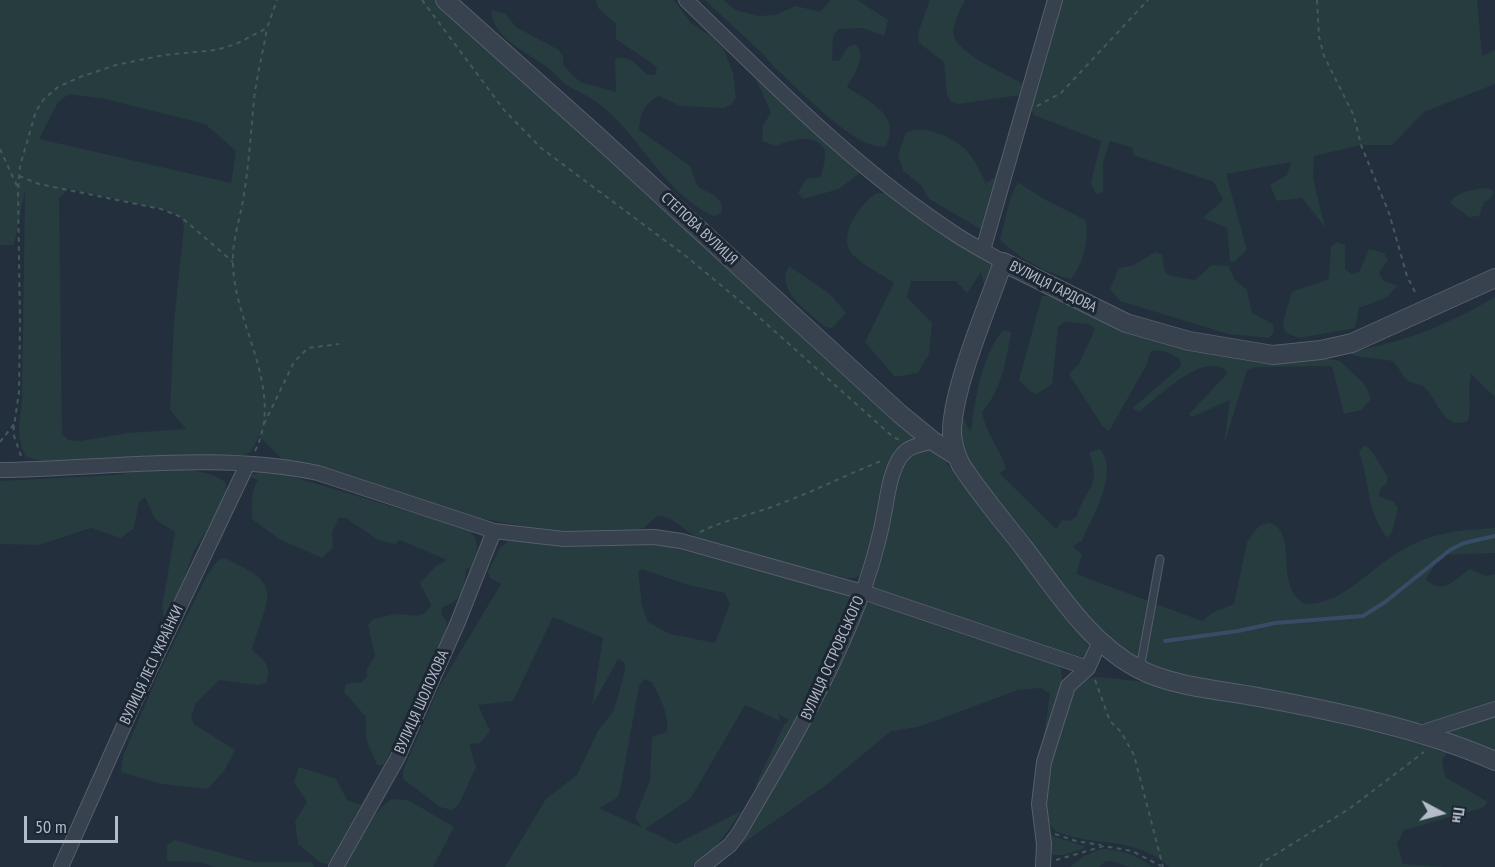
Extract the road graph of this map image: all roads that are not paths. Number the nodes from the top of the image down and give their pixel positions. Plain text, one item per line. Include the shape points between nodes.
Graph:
1 (445, 0) edge
2 (686, 0) edge
3 (1055, 0) edge
4 (983, 250) junction
5 (1003, 262) junction
6 (1495, 278) edge
7 (933, 441) junction
8 (955, 454) junction
9 (247, 465) junction
10 (0, 470) edge
11 (494, 531) junction
12 (1160, 560) dead end
13 (863, 592) junction
14 (1100, 641) junction
15 (1088, 668) junction
16 (1140, 670) junction
17 (1495, 709) edge
18 (1415, 735) junction
19 (1495, 761) edge
20 (1044, 864) edge
21 (61, 867) edge
22 (336, 867) edge
23 (702, 867) edge

1 - 7 street, СТЕПОВА ВУЛИЦЯ
2 - 4 street, ВУЛИЦЯ ГАРДОВА via 844,148 952,232
3 - 4 street
4 - 5 street, ВУЛИЦЯ ГАРДОВА
5 - 6 street, ВУЛИЦЯ ГАРДОВА via 1126,323 1189,341 1273,355 1352,343
5 - 8 street via 957,400 952,434
7 - 8 street, СТЕПОВА ВУЛИЦЯ
7 - 13 street, ВУЛИЦЯ ОСТРОВСЬКОГО via 915,446 901,456
8 - 14 street via 1063,599
9 - 10 street
9 - 11 street via 289,466 318,473
9 - 21 street, ВУЛИЦЯ ЛЕСІ УКРАЇНКИ
11 - 13 street via 564,539 654,537 681,541
11 - 22 street, ВУЛИЦЯ ШОЛОХОВА via 398,757
12 - 16 lane
13 - 15 street
13 - 23 street, ВУЛИЦЯ ОСТРОВСЬКОГО via 807,716 740,833
14 - 15 street
14 - 16 street
15 - 20 street via 1068,686 1039,785
16 - 18 street via 1167,680 1307,706
17 - 18 street
18 - 19 street

